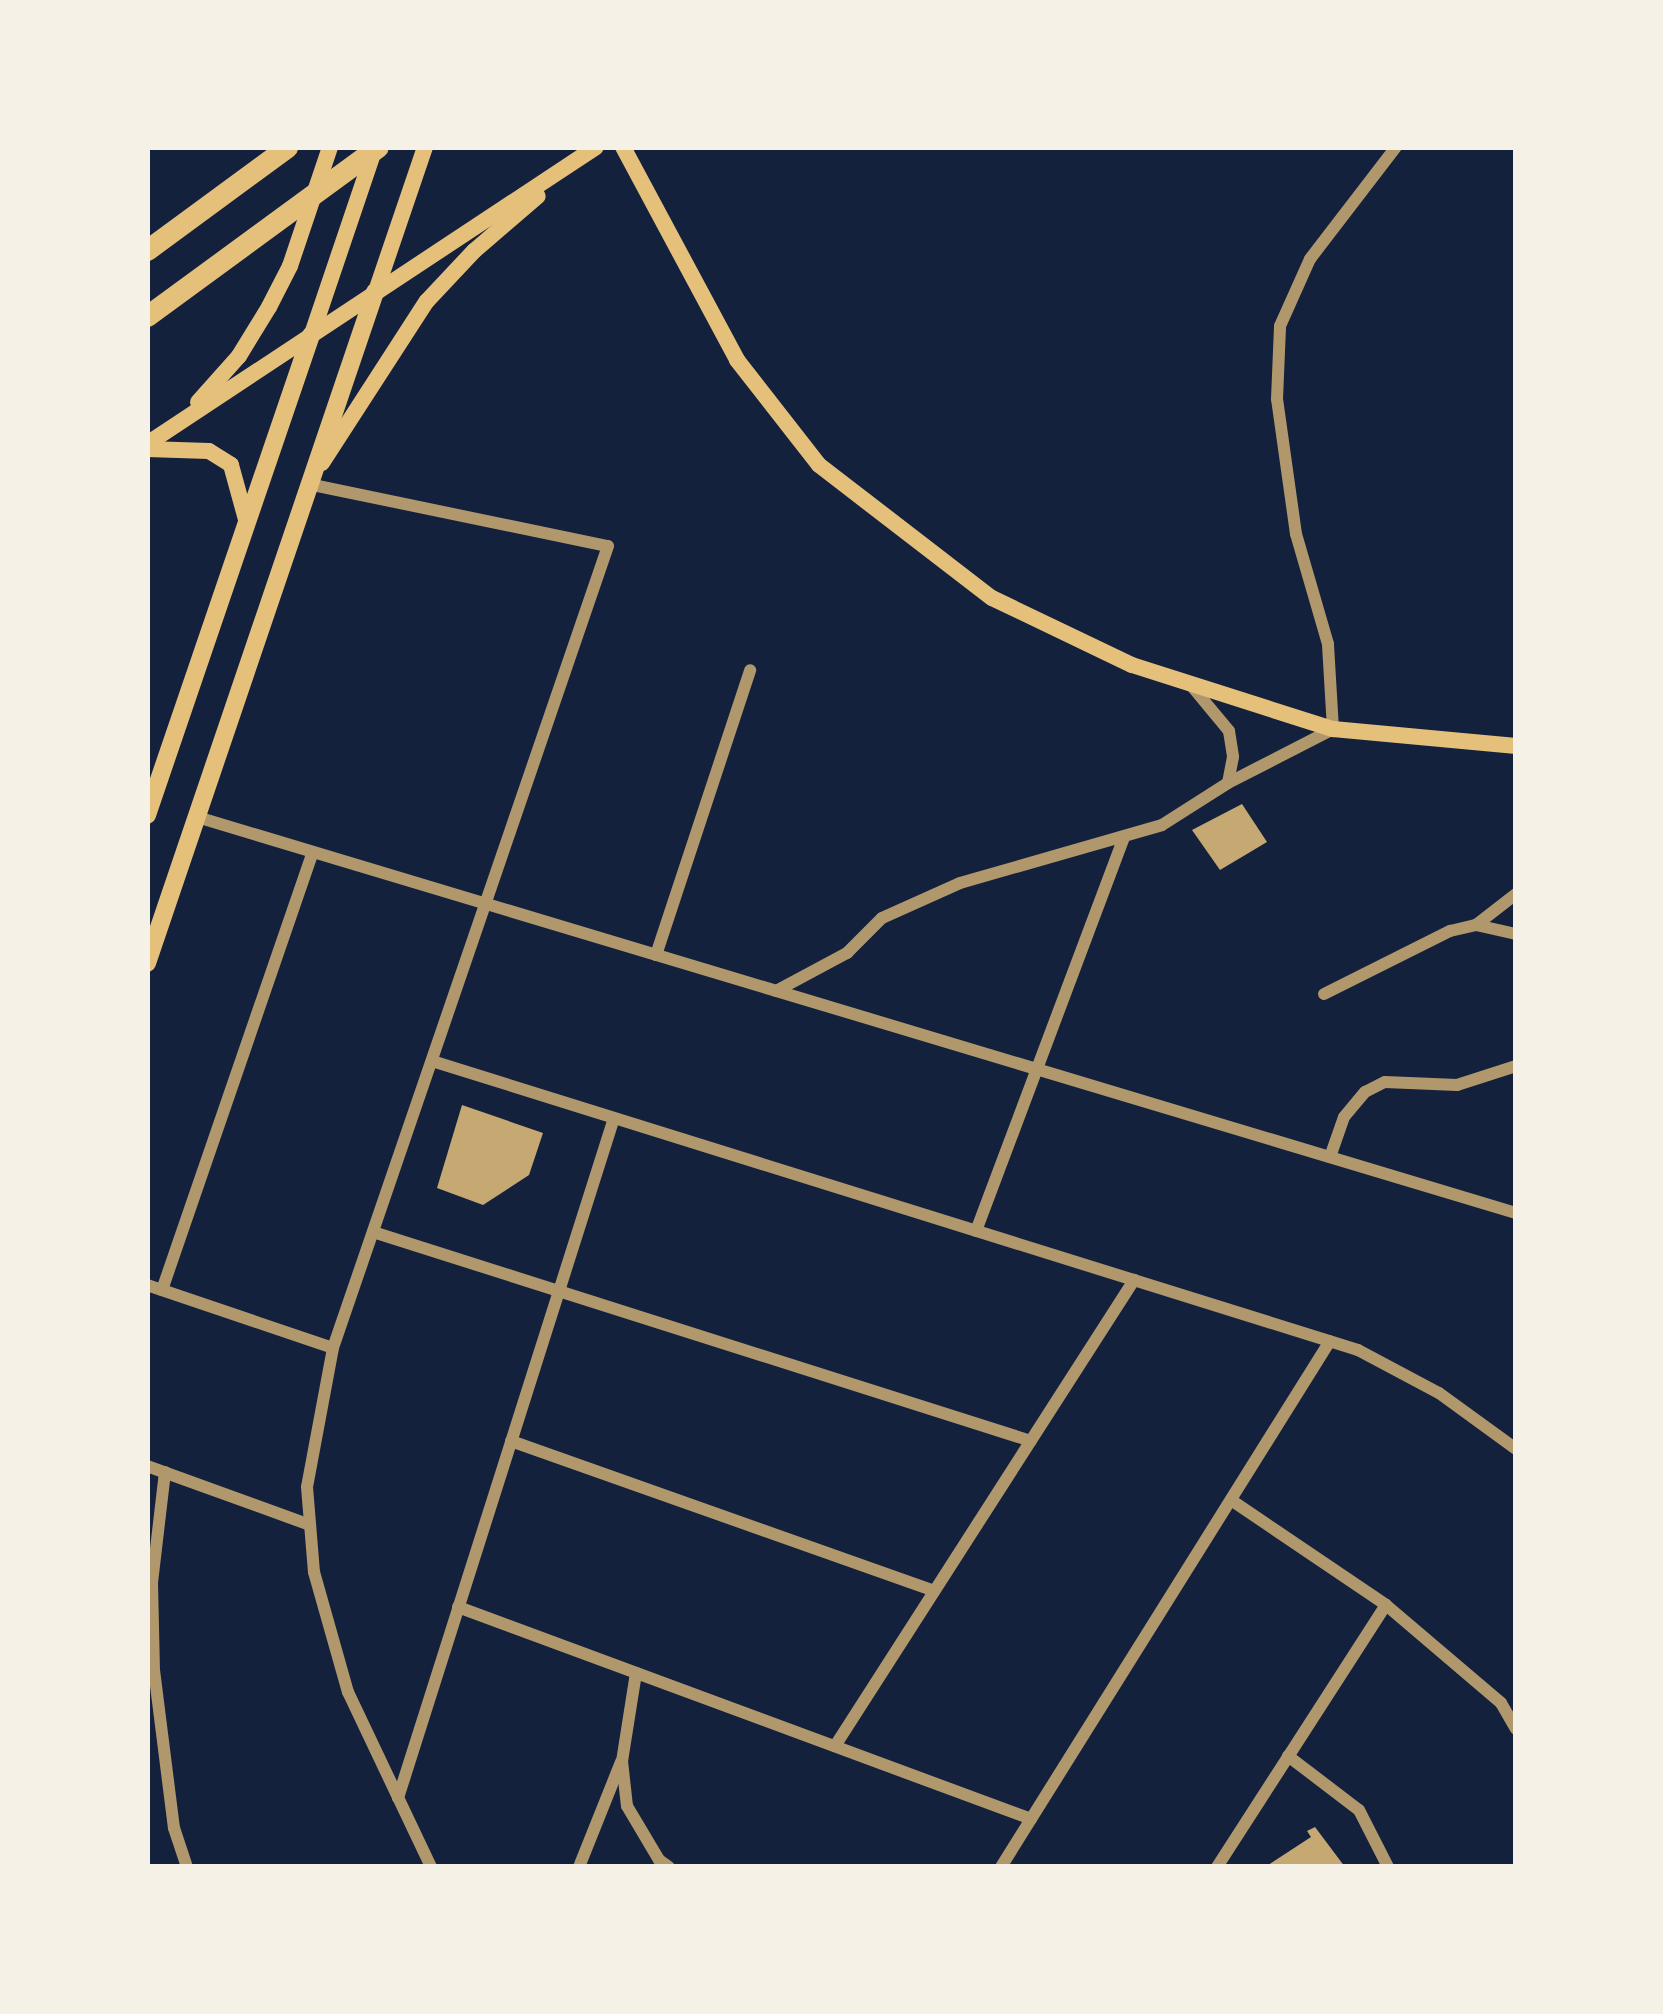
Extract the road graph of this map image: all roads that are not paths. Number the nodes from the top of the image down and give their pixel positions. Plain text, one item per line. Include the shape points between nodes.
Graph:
1 (287, 147) edge
2 (330, 147) edge
3 (376, 147) edge
4 (425, 147) edge
5 (596, 147) edge
6 (623, 147) edge
7 (1396, 147) edge
8 (147, 250) edge
9 (376, 292) junction
10 (147, 316) edge
11 (311, 334) junction
12 (181, 420) junction
13 (147, 447) edge
14 (308, 484) junction
15 (247, 523) junction
16 (750, 670) dead end
17 (1189, 682) junction
18 (1333, 729) junction
19 (1516, 746) edge
20 (1228, 783) junction
21 (147, 815) edge
22 (197, 817) junction
23 (1124, 838) junction
24 (313, 852) junction
25 (1516, 894) edge
26 (486, 904) junction
27 (1476, 925) junction
28 (1516, 934) edge
29 (656, 955) junction
30 (147, 963) edge
31 (776, 991) junction
32 (1324, 994) dead end
33 (432, 1061) junction
34 (1516, 1066) edge
35 (1037, 1069) junction
36 (614, 1118) junction
37 (1330, 1157) junction
38 (1516, 1213) edge
39 (976, 1231) junction
40 (373, 1232) junction
41 (1134, 1280) junction
42 (147, 1285) edge
43 (162, 1290) junction
44 (559, 1291) junction
45 (1330, 1341) junction
46 (333, 1348) junction
47 (1031, 1441) junction
48 (511, 1442) junction
49 (1516, 1449) edge
50 (147, 1466) edge
51 (165, 1472) junction
52 (1232, 1500) junction
53 (310, 1525) junction
54 (934, 1591) junction
55 (1386, 1605) junction
56 (458, 1607) junction
57 (636, 1673) junction
58 (1516, 1692) edge
59 (1501, 1703) junction
60 (1516, 1729) edge
61 (836, 1746) junction
62 (1288, 1756) junction
63 (622, 1761) junction
64 (397, 1799) junction
65 (1031, 1819) junction
66 (187, 1867) edge
67 (431, 1867) edge
68 (579, 1867) edge
69 (669, 1867) edge
70 (1000, 1867) edge
71 (1217, 1867) edge
72 (1388, 1867) edge

1 - 8 highway
2 - 12 main road via 269,308
3 - 10 highway
3 - 11 main road
4 - 9 main road
5 - 9 main road
5 - 14 main road via 427,301
6 - 17 main road via 737,360 820,465 992,598 1132,665
7 - 18 street via 1310,259 1280,326 1277,399 1296,534 1328,644
9 - 11 main road
9 - 14 main road
11 - 12 main road
11 - 15 main road
12 - 13 main road
13 - 15 main road via 209,451 231,465
14 - 22 main road
14 - 26 street via 608,546
15 - 21 main road
16 - 29 street
17 - 18 main road
17 - 20 street via 1229,731
18 - 19 main road
18 - 20 street
20 - 23 street via 1162,825
22 - 24 street
22 - 30 main road
23 - 31 street via 960,883 882,918 847,953
23 - 35 street
24 - 26 street
24 - 43 street
25 - 27 street
26 - 29 street
26 - 33 street
27 - 28 street
27 - 32 street via 1424,940
29 - 31 street
31 - 35 street
33 - 36 street
33 - 40 street
34 - 37 street via 1457,1085 1385,1082 1344,1117
35 - 37 street
35 - 39 street
36 - 39 street
36 - 44 street
37 - 38 street
39 - 41 street
40 - 44 street
40 - 46 street
41 - 45 street
41 - 47 street
42 - 43 street
43 - 46 street
44 - 47 street
44 - 48 street
45 - 49 street via 1439,1393
45 - 52 street
46 - 53 street via 307,1487
47 - 54 street
48 - 54 street
48 - 56 street
50 - 51 street
51 - 53 street
51 - 66 street via 152,1583 154,1670 174,1828
52 - 55 street
52 - 65 street
53 - 64 street via 314,1572 348,1692
54 - 61 street
55 - 59 street
55 - 62 street
56 - 57 street
56 - 64 street
57 - 61 street
57 - 63 street
58 - 59 street
59 - 60 street
61 - 65 street
62 - 71 street
62 - 72 street via 1359,1810
63 - 68 street
63 - 69 street via 627,1806
64 - 67 street
65 - 70 street

